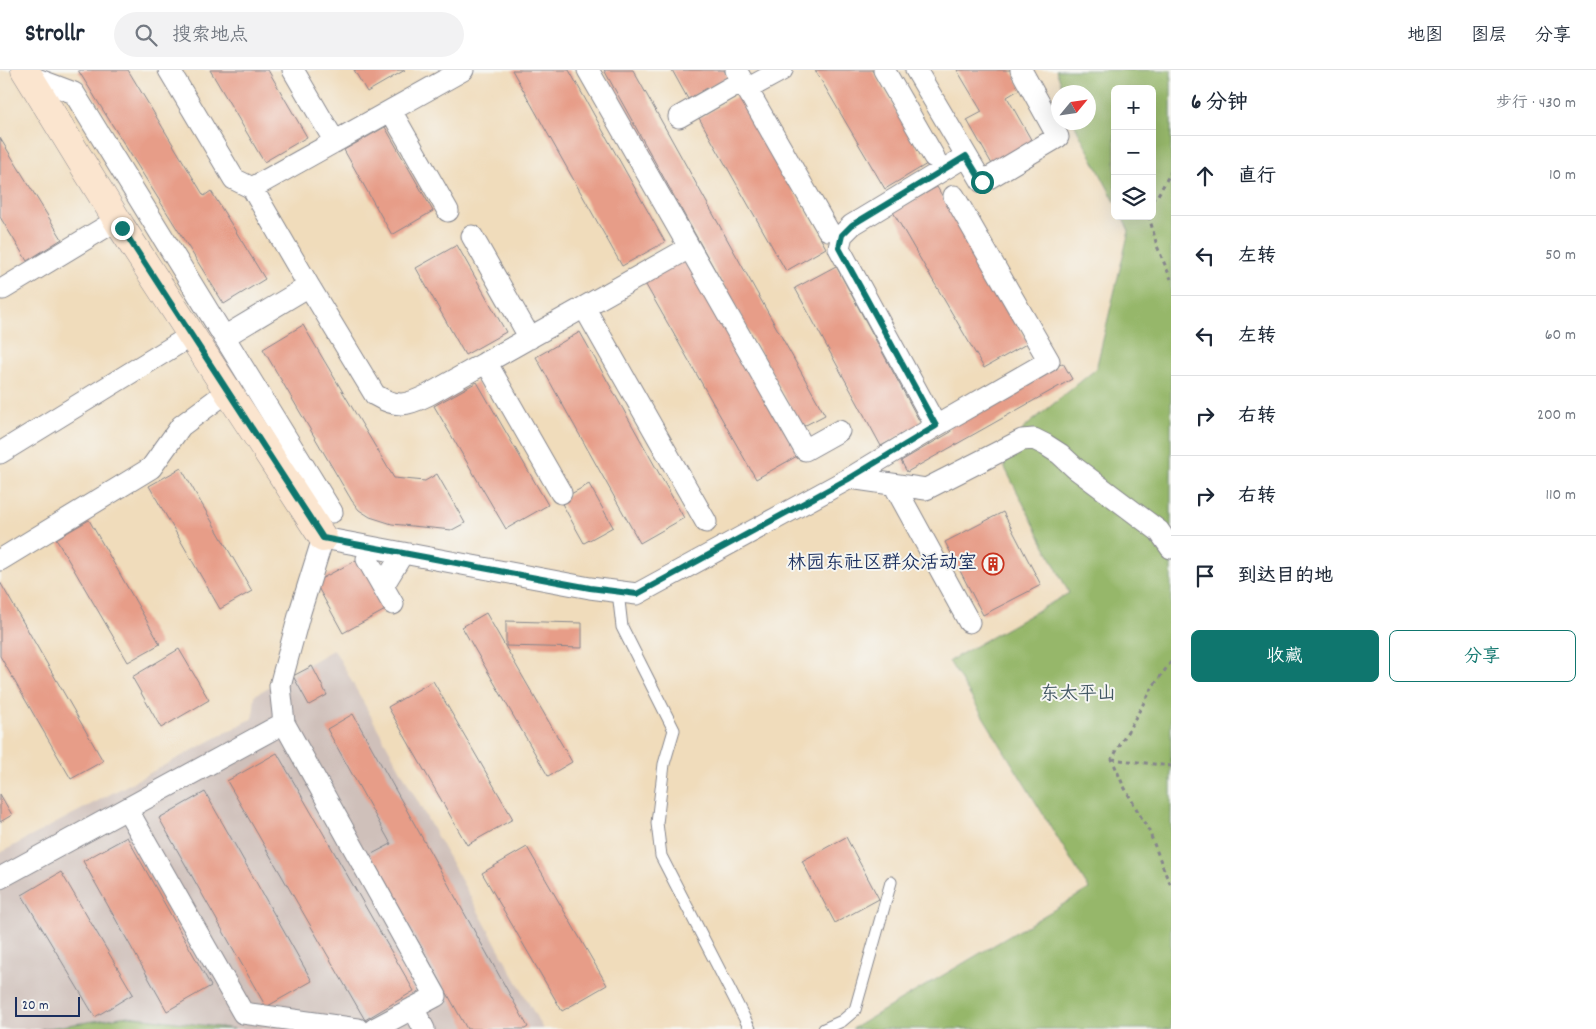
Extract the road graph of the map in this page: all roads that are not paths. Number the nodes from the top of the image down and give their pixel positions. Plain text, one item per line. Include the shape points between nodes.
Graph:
1 (169, 70) edge
2 (293, 70) edge
3 (463, 70) edge
4 (588, 70) edge
5 (782, 70) edge
6 (884, 70) edge
7 (916, 70) edge
8 (1021, 70) edge
9 (27, 73) edge
10 (742, 80) edge
11 (390, 110) junction
12 (680, 117) dead end
13 (335, 142) junction
14 (966, 156) junction
15 (934, 157) dead end
16 (252, 188) junction
17 (954, 196) dead end
18 (448, 211) dead end
19 (117, 220) junction
20 (828, 230) dead end
21 (472, 236) dead end
22 (689, 248) junction
23 (309, 286) junction
24 (1, 288) edge
25 (584, 307) junction
26 (192, 336) junction
27 (224, 337) junction
28 (530, 338) junction
29 (486, 362) junction
30 (228, 391) junction
31 (936, 426) junction
32 (840, 430) dead end
33 (0, 453) edge
34 (850, 478) junction
35 (894, 484) junction
36 (561, 493) dead end
37 (332, 512) dead end
38 (706, 522) dead end
39 (323, 538) junction
40 (1171, 548) edge
41 (403, 553) junction
42 (367, 559) dead end
43 (0, 560) edge
44 (383, 586) junction
45 (618, 592) junction
46 (393, 604) dead end
47 (969, 622) dead end
48 (284, 723) junction
49 (127, 809) junction
50 (0, 878) edge
51 (891, 882) dead end
52 (413, 1008) junction
53 (358, 1029) edge
54 (374, 1029) edge
55 (424, 1029) edge
56 (750, 1029) edge
57 (824, 1029) edge

1 - 16 street via 234,179
2 - 13 street
3 - 11 street
4 - 22 street
5 - 10 street
6 - 15 street
7 - 14 street
8 - 14 street via 1058,137 982,182
9 - 19 street
9 - 27 street via 74,93
10 - 12 street
10 - 20 street
11 - 13 street
11 - 18 street
13 - 16 street
14 - 31 street via 852,225 842,235 839,248
16 - 23 street
17 - 31 street via 1049,360
19 - 24 street
19 - 26 street
21 - 28 street
22 - 25 street
22 - 32 street via 805,450
23 - 27 street
23 - 29 street via 375,395 389,403 402,405 413,402
25 - 28 street
25 - 38 street
26 - 30 street
26 - 33 street
27 - 37 street
28 - 29 street
29 - 36 street
30 - 39 street
30 - 43 street via 181,426 151,468
31 - 34 street
34 - 35 street
34 - 45 street via 637,594
35 - 40 street via 926,489 1022,440 1034,440 1060,454 1159,531
35 - 47 street
39 - 41 street
39 - 48 street via 280,686
41 - 44 street
41 - 45 street
42 - 44 street
44 - 46 street
45 - 56 lane via 622,627 674,730 664,764 657,823 661,856
48 - 49 street
48 - 52 street via 436,996
49 - 50 street
49 - 53 street via 243,1013
51 - 57 lane via 855,1010 842,1021
52 - 54 street
52 - 55 street

